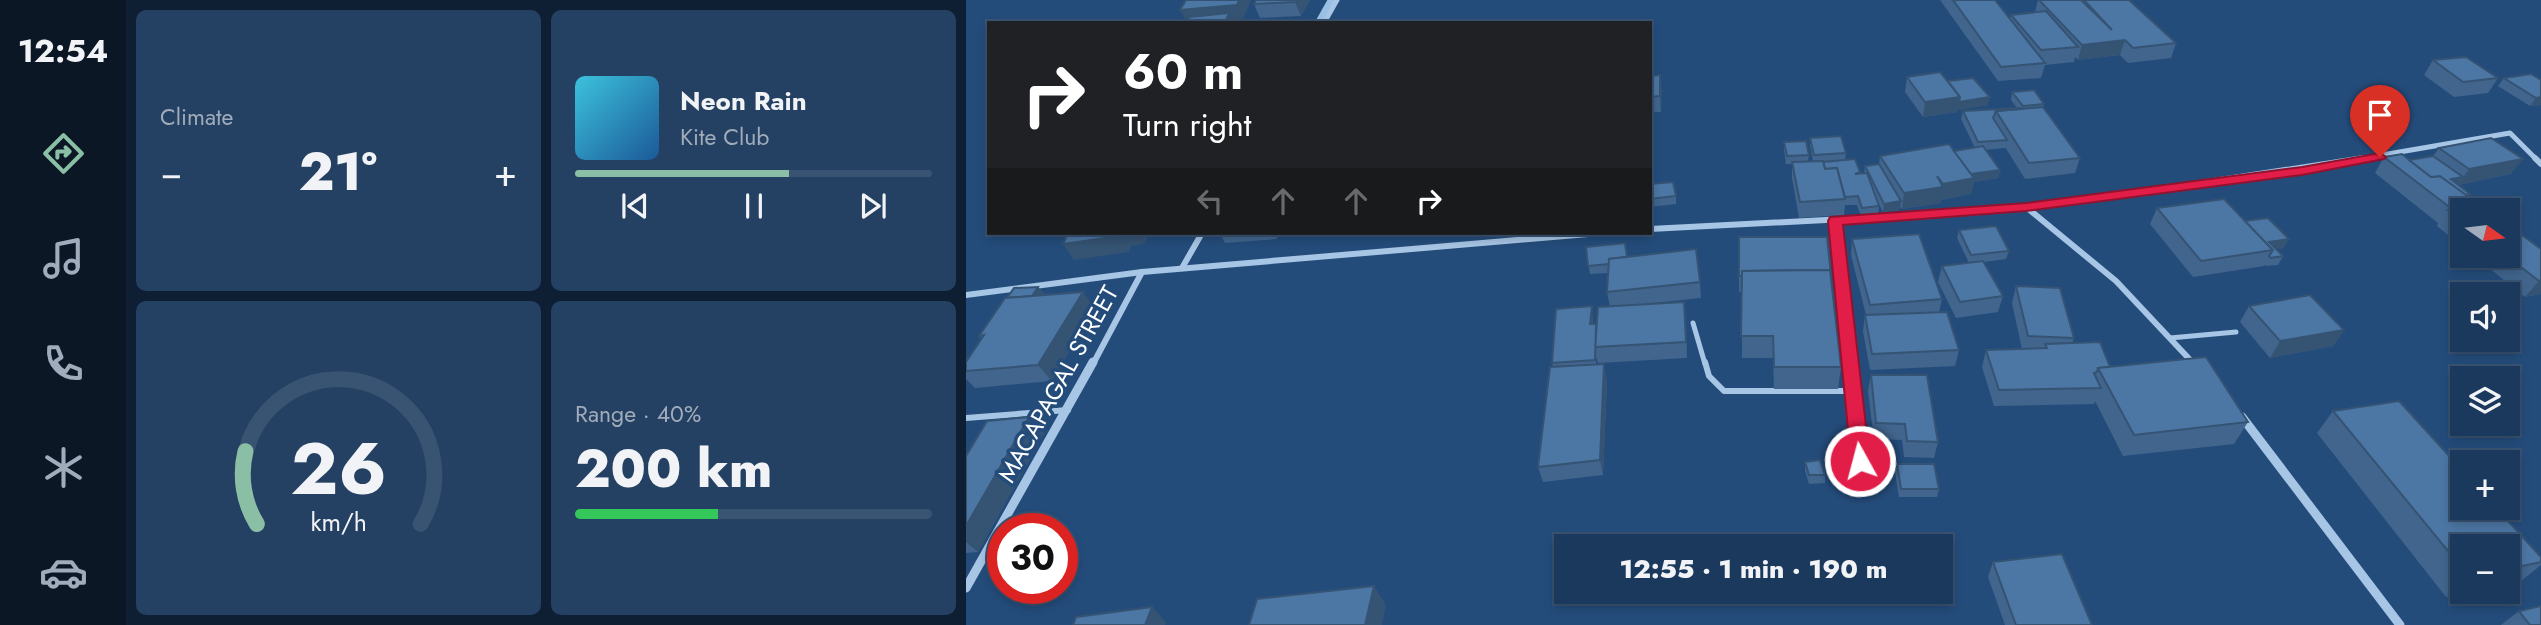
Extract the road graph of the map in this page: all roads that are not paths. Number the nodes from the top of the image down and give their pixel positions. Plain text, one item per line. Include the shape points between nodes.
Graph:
1 (1337, 0) edge
2 (1325, 21) edge
3 (2541, 164) edge
4 (2026, 207) junction
5 (1835, 221) junction
6 (1652, 229) edge
7 (1201, 235) edge
8 (1552, 235) edge
9 (1182, 268) junction
10 (1142, 272) junction
11 (966, 295) edge
12 (1693, 323) dead end
13 (2236, 332) dead end
14 (2170, 338) junction
15 (2193, 363) junction
16 (2181, 365) edge
17 (2201, 371) edge
18 (1852, 391) junction
19 (2232, 404) edge
20 (1068, 410) junction
21 (966, 418) edge
22 (1860, 461) dead end
23 (966, 588) edge
24 (2400, 625) edge

1 - 2 street
3 - 4 street via 2510,133 2302,171
4 - 5 street
4 - 14 street via 2116,281
5 - 6 street
5 - 18 street
7 - 9 street
8 - 9 street
9 - 10 street
10 - 11 street
10 - 20 street, MACAPAGAL STREET
12 - 18 lane via 1709,376 1724,391
13 - 14 lane
14 - 15 street
15 - 16 lane
15 - 17 street
18 - 22 street
19 - 24 street
20 - 21 lane
20 - 23 street, MACAPAGAL STREET

